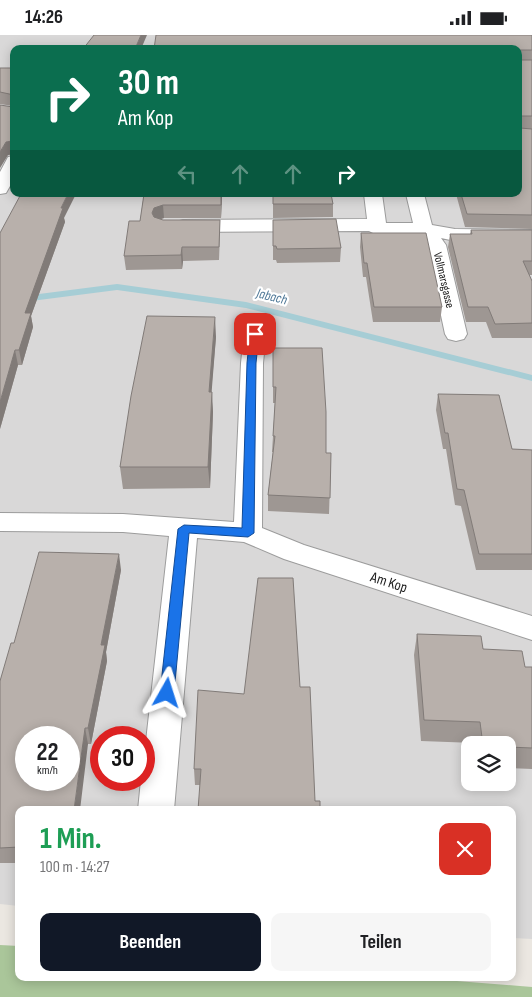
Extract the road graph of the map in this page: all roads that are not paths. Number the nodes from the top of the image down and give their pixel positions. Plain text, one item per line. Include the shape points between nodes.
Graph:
1 (10, 169) edge
2 (0, 189) edge
3 (373, 197) edge
4 (416, 197) edge
5 (377, 225) junction
6 (164, 226) edge
7 (424, 229) junction
8 (532, 236) edge
9 (255, 334) dead end
10 (456, 334) dead end
11 (0, 522) edge
12 (184, 529) junction
13 (248, 533) junction
14 (532, 628) edge
15 (156, 806) edge

1 - 2 street
3 - 5 street
4 - 7 street, Vollmarsgasse
5 - 6 street, Vollmarsgasse
5 - 7 street, Vollmarsgasse via 377,229
7 - 8 street, Vollmarsgasse via 455,235
7 - 10 street, Vollmarsgasse via 436,245
9 - 13 street
11 - 12 street, Am Kop via 123,523
12 - 13 street, Am Kop
12 - 15 street
13 - 14 street, Am Kop via 294,552

